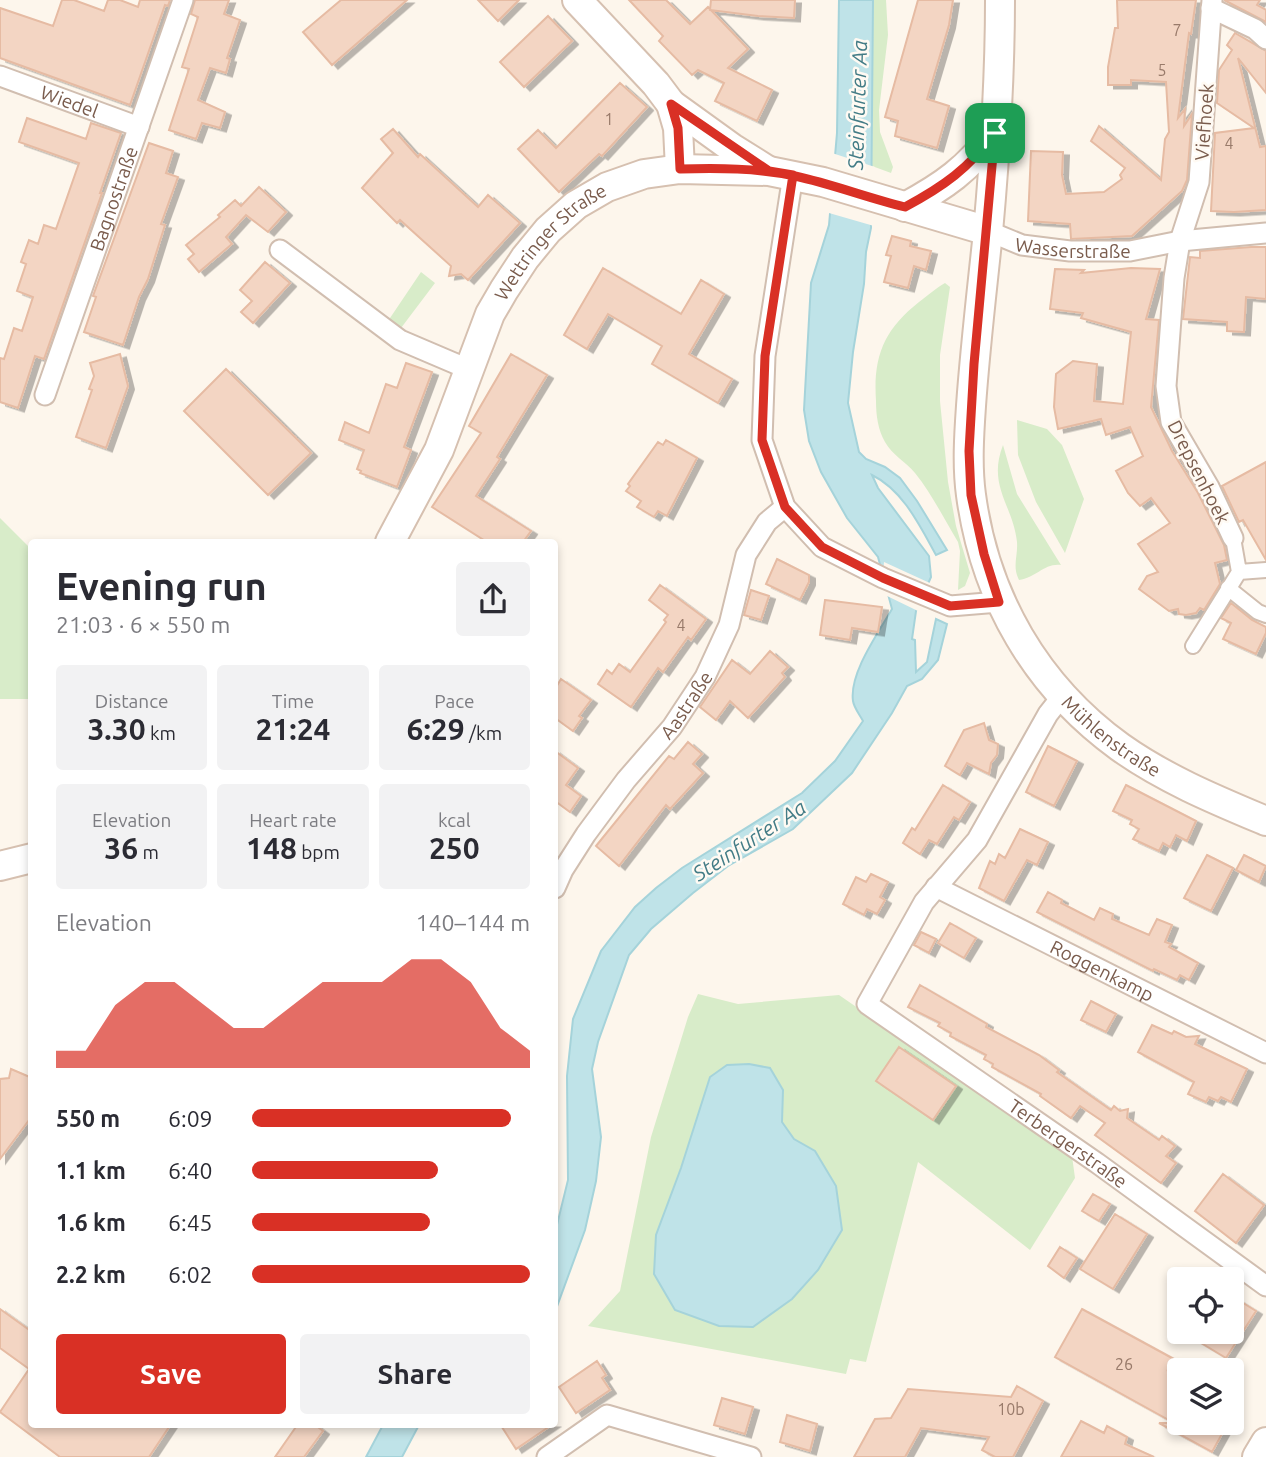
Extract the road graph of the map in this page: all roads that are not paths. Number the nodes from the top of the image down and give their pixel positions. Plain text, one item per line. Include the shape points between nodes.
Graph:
1 (183, 0) edge
2 (577, 0) edge
3 (1000, 0) edge
4 (1212, 4) edge
5 (1266, 39) edge
6 (0, 76) edge
7 (671, 104) junction
8 (139, 127) junction
9 (995, 133) junction
10 (680, 169) junction
11 (781, 173) junction
12 (899, 206) junction
13 (988, 231) junction
14 (1266, 233) edge
15 (1180, 242) junction
16 (280, 250) dead end
17 (468, 369) junction
18 (45, 395) dead end
19 (785, 507) junction
20 (1233, 538) joint
21 (392, 539) edge
22 (1266, 570) edge
23 (1239, 572) junction
24 (1228, 588) junction
25 (999, 602) junction
26 (1266, 615) edge
27 (1193, 646) dead end
28 (1063, 695) junction
29 (1266, 821) edge
30 (28, 859) edge
31 (0, 866) edge
32 (558, 881) edge
33 (936, 887) junction
34 (1266, 1053) edge
35 (1266, 1286) edge
36 (1266, 1442) edge
37 (547, 1457) edge
38 (751, 1457) edge
39 (1257, 1457) edge

1 - 8 street, Bagnostraße
2 - 7 main road
3 - 9 main road, Mühlenstraße
4 - 5 street
4 - 15 street, Viefhoek via 1199,183
6 - 8 street, Wiedel
7 - 10 main road via 678,128
7 - 11 main road
8 - 18 street, Bagnostraße
9 - 12 main road via 955,178
9 - 13 main road, Mühlenstraße
10 - 11 main road, Wasserstraße
10 - 17 main road, Wettringer Straße via 644,174 607,187 576,205 548,230 490,314
11 - 12 main road, Wasserstraße
11 - 19 street via 762,440
12 - 13 main road, Wasserstraße
13 - 15 street, Wasserstraße via 1022,245 1070,251 1130,251
13 - 25 main road, Mühlenstraße via 969,451 971,495
14 - 15 street, Wasserstraße
15 - 20 street, Drepsenhoek via 1166,386 1171,422
16 - 17 street via 400,340
17 - 21 main road, Wettringer Straße via 439,450
19 - 25 street via 822,547 883,578 950,606
19 - 32 street, Aastraße via 767,522 746,555 729,625 705,677 672,727 586,834
20 - 23 street, Drepsenhoek
22 - 23 street
23 - 24 street
24 - 26 street
24 - 27 street
25 - 28 main road, Mühlenstraße via 1030,655
28 - 29 main road, Mühlenstraße via 1140,760
28 - 33 street via 977,840
30 - 31 main road
33 - 34 street, Roggenkamp
33 - 35 street, Terbergerstraße via 867,1004
36 - 39 main road
37 - 38 street via 607,1415

